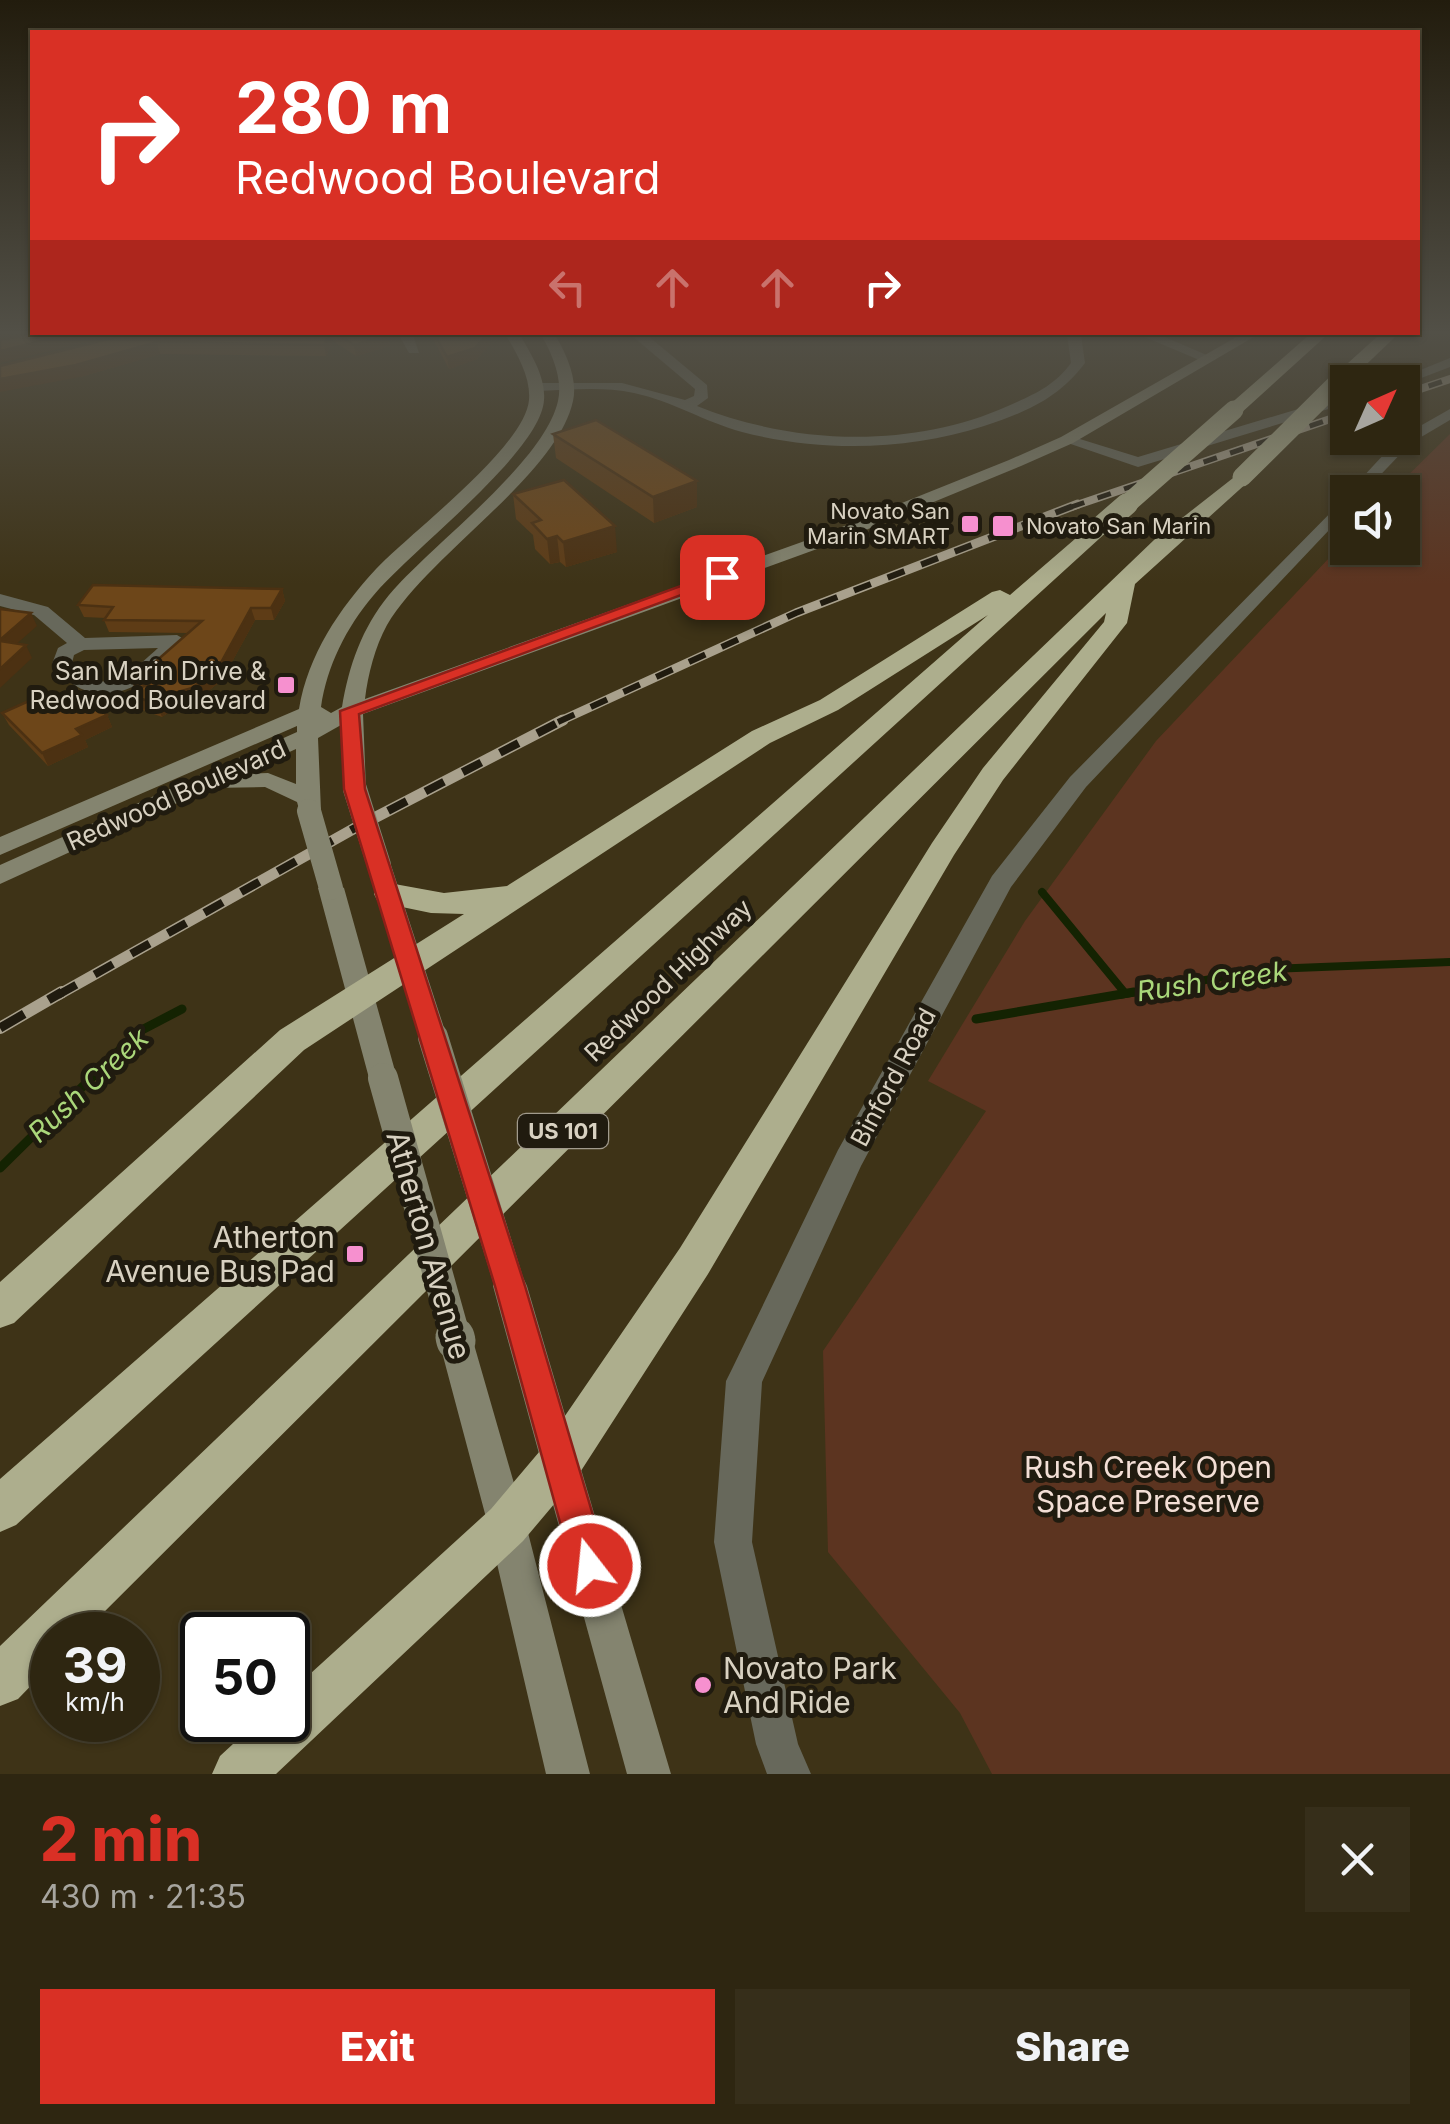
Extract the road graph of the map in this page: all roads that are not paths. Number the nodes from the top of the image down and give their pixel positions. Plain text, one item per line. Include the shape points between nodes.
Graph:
1 (528, 418) edge
2 (558, 418) edge
3 (719, 418) edge
4 (994, 418) edge
5 (1105, 418) edge
6 (1225, 418) edge
7 (1283, 418) edge
8 (1302, 418) edge
9 (1443, 418) edge
10 (1067, 440) junction
11 (1371, 475) edge
12 (1330, 519) edge
13 (1075, 550) junction
14 (1126, 582) junction
15 (0, 600) edge
16 (80, 644) junction
17 (350, 711) junction
18 (305, 725) junction
19 (180, 790) junction
20 (309, 804) junction
21 (0, 847) edge
22 (0, 875) edge
23 (526, 886) junction
24 (389, 894) junction
25 (411, 962) junction
26 (361, 992) junction
27 (0, 1309) edge
28 (561, 1461) junction
29 (0, 1508) edge
30 (507, 1524) junction
31 (0, 1681) edge
32 (238, 1774) edge
33 (568, 1774) edge
34 (649, 1774) edge
35 (789, 1774) edge

1 - 18 main road via 506,454 360,598 322,661
2 - 17 main road via 536,453 393,603 364,656
3 - 4 street via 799,438 852,442 963,429
5 - 10 main road, Redwood Boulevard
6 - 13 highway, Redwood Highway, bridge
7 - 10 street via 1138,462
8 - 14 highway, Redwood Highway / US 101, bridge
9 - 11 street via 1405,440
10 - 17 main road, Redwood Boulevard via 833,536
12 - 35 street, Binford Road via 1078,782 1001,882 849,1159 744,1380 734,1542
13 - 23 highway
13 - 29 highway, Redwood Highway
14 - 28 highway via 1115,622 993,774 942,850 694,1260
14 - 31 highway, Redwood Highway / US 101
15 - 16 street via 41,611
16 - 16 street via 158,642 177,641 135,677 106,690 85,686 62,664 65,652
17 - 18 main road, Redwood Boulevard
17 - 24 main road, bridge via 354,789
18 - 19 main road, Redwood Boulevard
18 - 20 main road, Atherton Avenue
18 - 21 main road, Redwood Boulevard
19 - 20 main road via 268,780
19 - 22 main road, Redwood Boulevard
20 - 26 main road, Atherton Avenue, bridge
23 - 24 highway via 463,905
23 - 25 highway
24 - 25 main road
25 - 26 highway
25 - 28 main road, bridge
26 - 27 highway via 292,1040
26 - 30 main road, Atherton Avenue, bridge
28 - 30 highway
28 - 34 main road
30 - 32 highway
30 - 33 main road, Atherton Avenue

